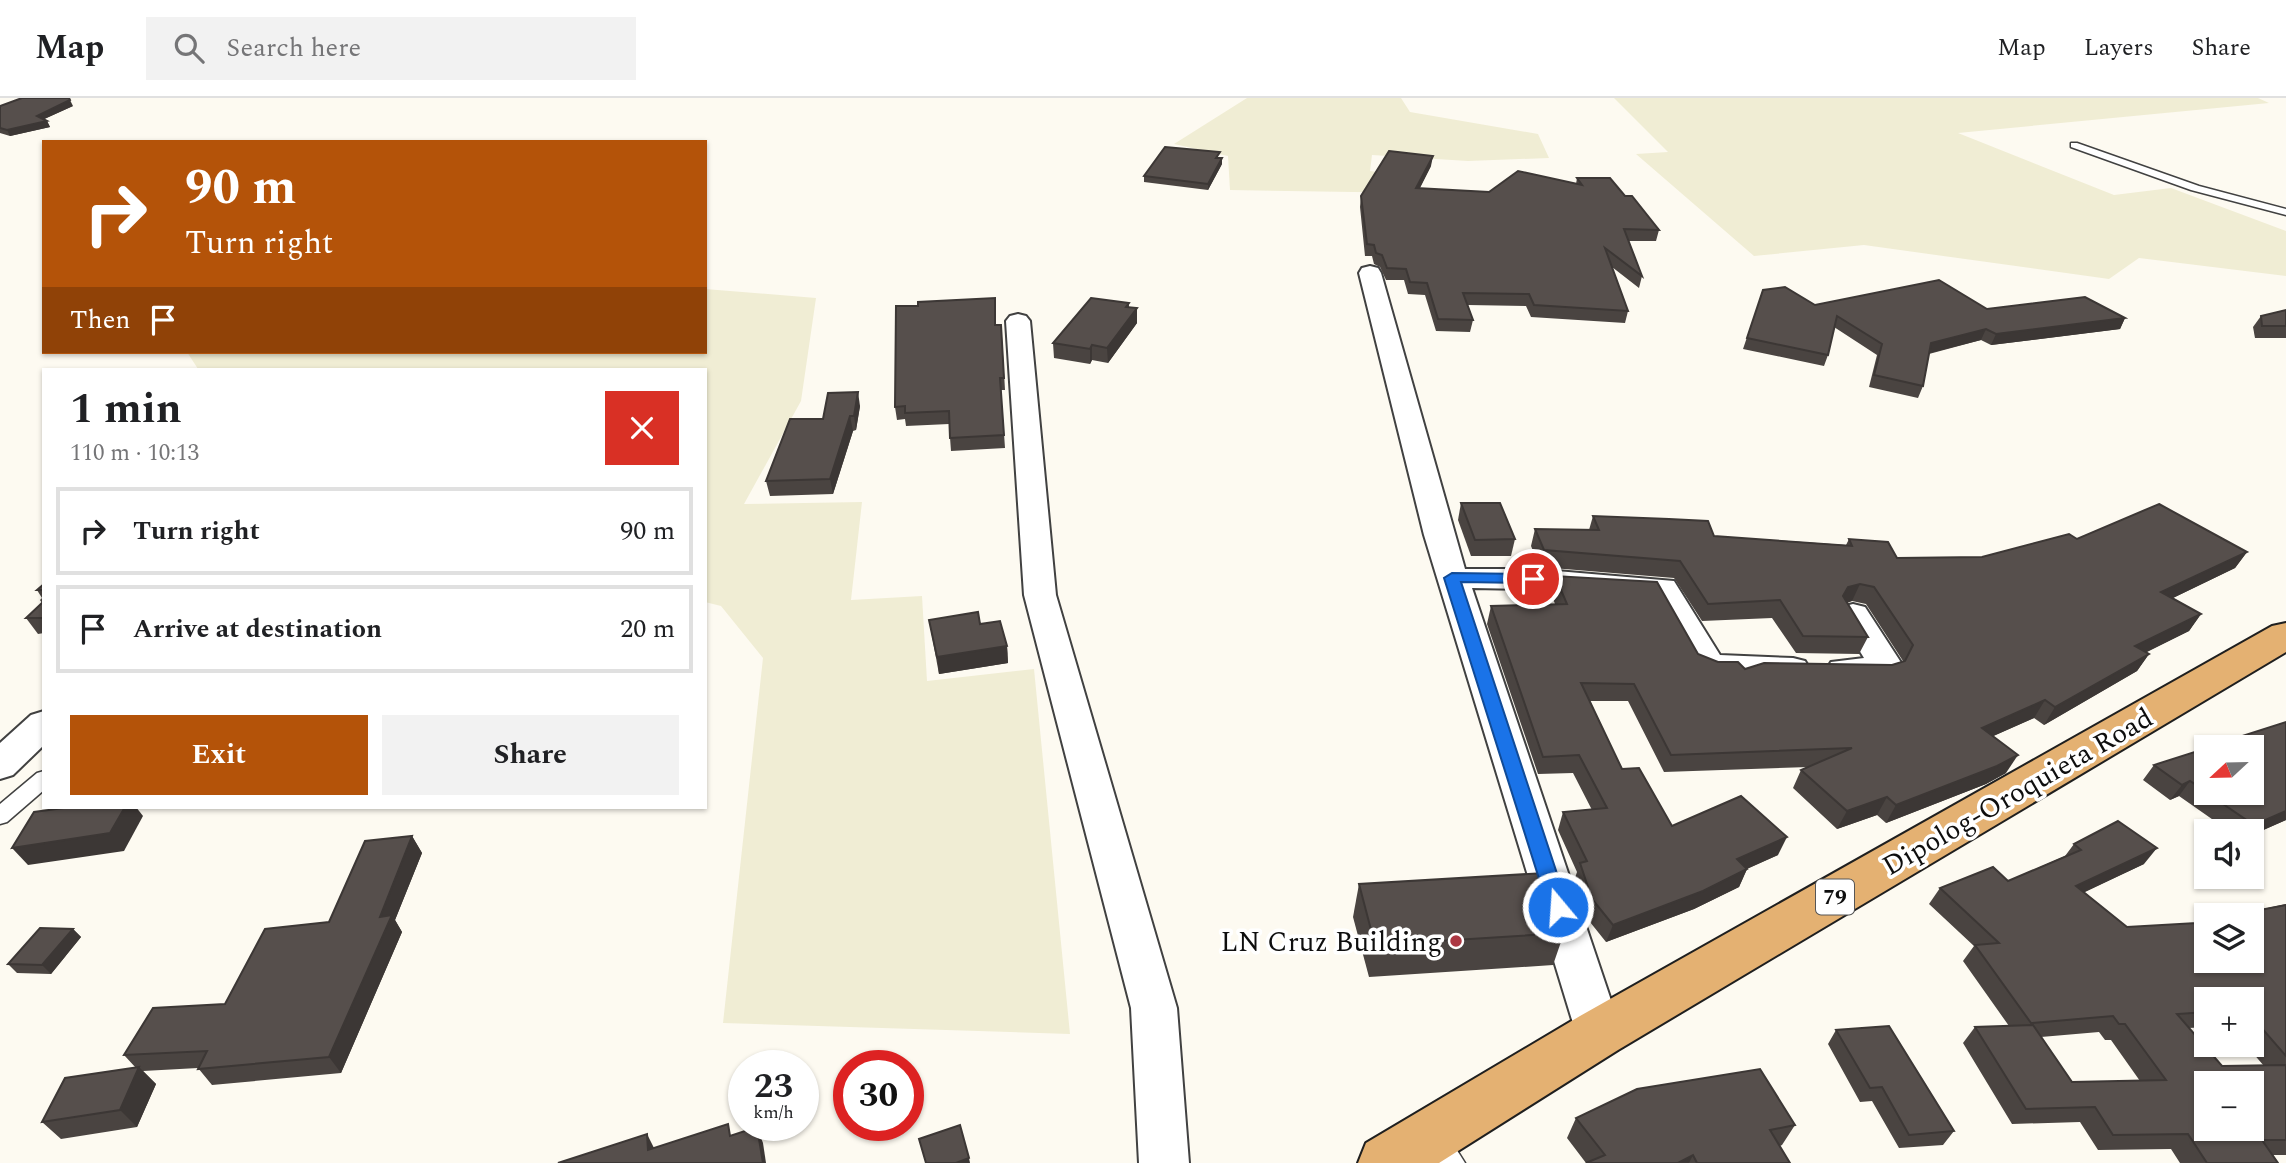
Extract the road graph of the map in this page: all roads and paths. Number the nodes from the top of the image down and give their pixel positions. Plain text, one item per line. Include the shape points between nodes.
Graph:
1 (2074, 145) dead end
2 (2286, 212) edge
3 (1370, 273) dead end
4 (1018, 321) dead end
5 (1452, 578) junction
6 (1853, 614) edge
7 (2286, 635) edge
8 (42, 726) edge
9 (0, 765) edge
10 (42, 780) edge
11 (0, 816) edge
12 (1599, 1033) junction
13 (1443, 1150) edge
14 (1164, 1163) edge
15 (1387, 1163) edge

1 - 2 lane via 2195,188
3 - 5 street
4 - 14 street via 1040,595 1154,1008
5 - 6 street via 1663,588 1705,662 1712,666 1882,669 1885,664
5 - 12 street
7 - 12 highway, Dipolog-Oroquieta Road / 79
8 - 9 street
10 - 11 lane
12 - 13 highway, Dipolog-Oroquieta Road / 79
13 - 15 highway, Dipolog-Oroquieta Road / 79

